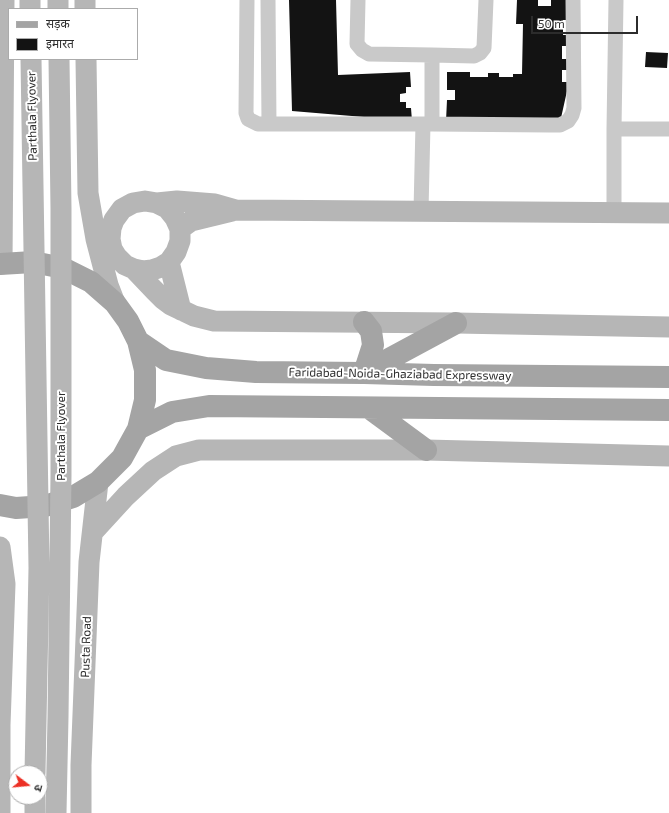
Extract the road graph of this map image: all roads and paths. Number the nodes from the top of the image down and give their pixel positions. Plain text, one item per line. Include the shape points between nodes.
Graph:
1 (4, 0) edge
2 (247, 0) edge
3 (268, 0) edge
4 (358, 0) edge
5 (486, 0) edge
6 (573, 0) edge
7 (616, 0) edge
8 (2, 29) edge
9 (432, 54) junction
10 (31, 60) edge
11 (59, 60) edge
12 (86, 60) edge
13 (269, 124) junction
14 (428, 124) junction
15 (614, 129) junction
16 (669, 129) edge
17 (89, 202) junction
18 (157, 203) junction
19 (236, 210) junction
20 (421, 211) junction
21 (614, 213) junction
22 (669, 213) edge
23 (114, 220) junction
24 (180, 229) junction
25 (169, 262) junction
26 (1, 264) edge
27 (129, 267) junction
28 (112, 294) junction
29 (181, 310) junction
30 (364, 322) junction
31 (456, 323) junction
32 (669, 327) edge
33 (138, 341) junction
34 (364, 373) junction
35 (520, 375) junction
36 (669, 377) edge
37 (369, 408) junction
38 (520, 409) junction
39 (669, 410) edge
40 (138, 428) junction
41 (426, 450) junction
42 (669, 456) edge
43 (98, 482) junction
44 (0, 505) edge
45 (93, 532) junction
46 (0, 547) edge
47 (0, 725) edge
48 (35, 765) edge
49 (0, 813) edge
50 (56, 813) edge
51 (81, 813) edge

1 - 8 main road
2 - 13 street via 246,113 248,119 258,124
3 - 13 street
4 - 9 street via 357,44 362,50 369,54
5 - 9 street via 484,48 480,53 474,56
6 - 14 street via 574,108 568,121 560,125
7 - 15 street
8 - 26 main road
9 - 14 street
10 - 48 main road, Parthala Flyover, bridge via 39,568
11 - 50 main road, Parthala Flyover, bridge via 61,467
12 - 17 main road
13 - 14 street
14 - 20 street
15 - 16 street
15 - 21 street
17 - 23 main road
17 - 28 main road via 96,239
18 - 19 main road via 177,201 215,204
18 - 23 main road via 133,203 122,209
18 - 24 main road via 167,208
19 - 20 main road
19 - 24 main road via 191,221
20 - 21 main road
21 - 22 main road
23 - 27 main road via 110,238 112,249
24 - 25 main road via 180,241
25 - 27 main road via 152,270 143,271
25 - 29 main road
26 - 28 main road via 33,262 63,268
27 - 28 main road
27 - 29 main road via 163,299
28 - 33 main road
29 - 30 main road via 214,321
30 - 31 main road
30 - 34 main road via 371,331 373,345
31 - 32 main road
31 - 34 main road
33 - 34 main road, Faridabad-Noida-Ghaziabad Expressway via 166,360 206,368 256,372
33 - 40 main road via 145,370 145,400
34 - 35 main road, Faridabad-Noida-Ghaziabad Expressway
35 - 36 main road, Faridabad-Noida-Ghaziabad Expressway
35 - 38 main road
37 - 38 main road
37 - 40 main road via 209,406 172,412
37 - 41 main road
38 - 39 main road
40 - 43 main road via 122,458
41 - 42 main road
41 - 45 main road via 199,450 176,456 153,472 126,496
43 - 44 main road via 73,497 45,506 16,508
43 - 45 main road, Pusta Road
45 - 51 main road, Pusta Road via 89,562
46 - 47 main road via 5,584
47 - 49 main road

